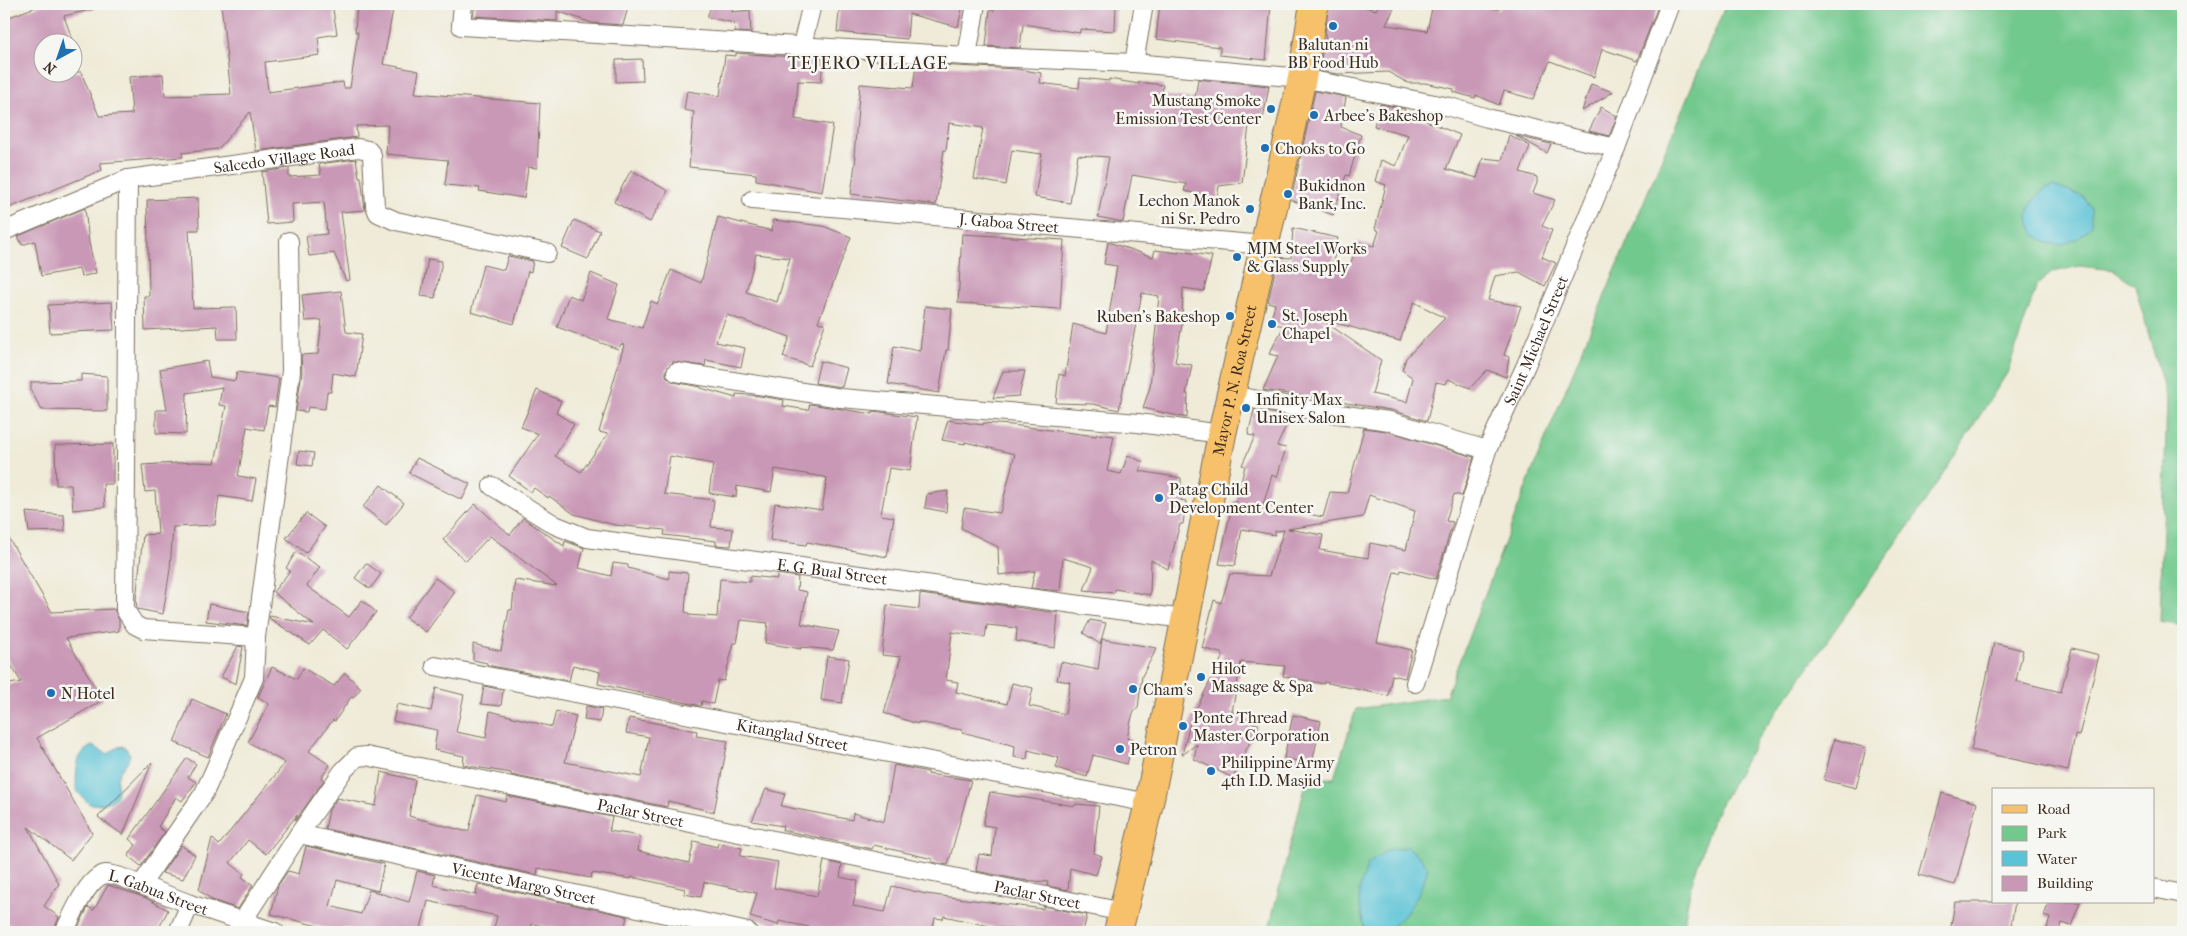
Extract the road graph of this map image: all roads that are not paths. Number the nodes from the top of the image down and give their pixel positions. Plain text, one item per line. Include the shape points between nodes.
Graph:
1 (463, 4) edge
2 (812, 4) edge
3 (976, 4) edge
4 (1144, 4) edge
5 (1314, 4) edge
6 (1670, 4) edge
7 (802, 45) junction
8 (967, 56) junction
9 (1134, 63) junction
10 (1302, 78) junction
11 (1616, 148) junction
12 (128, 179) junction
13 (752, 200) dead end
14 (4, 231) edge
15 (289, 241) dead end
16 (1264, 244) junction
17 (547, 253) dead end
18 (676, 372) dead end
19 (1231, 395) junction
20 (1222, 434) junction
21 (1487, 450) junction
22 (492, 486) dead end
23 (1184, 619) junction
24 (256, 637) junction
25 (435, 666) dead end
26 (1414, 683) dead end
27 (1149, 803) junction
28 (299, 834) junction
29 (141, 885) junction
30 (2154, 888) edge
31 (2183, 894) edge
32 (190, 904) junction
33 (242, 922) junction
34 (1120, 922) edge
35 (64, 932) edge
36 (178, 932) edge
37 (275, 932) edge
38 (748, 932) edge

1 - 7 street via 461,26
2 - 7 street
3 - 8 street
4 - 9 street
5 - 10 main road, Mayor P. N. Roa Street
6 - 11 street, Saint Michael Street
7 - 8 street
8 - 9 street
9 - 10 street
10 - 11 street via 1450,107
10 - 16 main road, Mayor P. N. Roa Street
11 - 21 street, Saint Michael Street
12 - 14 street, Salcedo Village Road
12 - 17 street, Salcedo Village Road via 358,148 368,150 372,155 378,213 396,221
12 - 24 street via 125,610 135,625 143,629
13 - 16 street, J. Gaboa Street
15 - 24 street via 291,371
16 - 19 main road, Mayor P. N. Roa Street
18 - 20 street via 841,398 1138,423
19 - 20 main road, Mayor P. N. Roa Street
19 - 21 street via 1317,412 1389,421
20 - 23 main road, Mayor P. N. Roa Street
21 - 26 street, Saint Michael Street
22 - 23 street, E. G. Bual Street via 555,525 587,538
23 - 27 main road, Mayor P. N. Roa Street
24 - 29 street via 254,678 204,793
25 - 27 street, Kitanglad Street
27 - 34 main road, Mayor P. N. Roa Street
28 - 33 street, Paclar Street
28 - 34 street, Paclar Street via 343,771 357,757 366,756
28 - 38 street, Vicente Margo Street
29 - 32 street, L. Gabua Street
29 - 35 street, L. Gabua Street via 106,874 97,879 80,900
30 - 31 street
32 - 33 street, L. Gabua Street
32 - 36 street
33 - 37 street, L. Gabua Street

